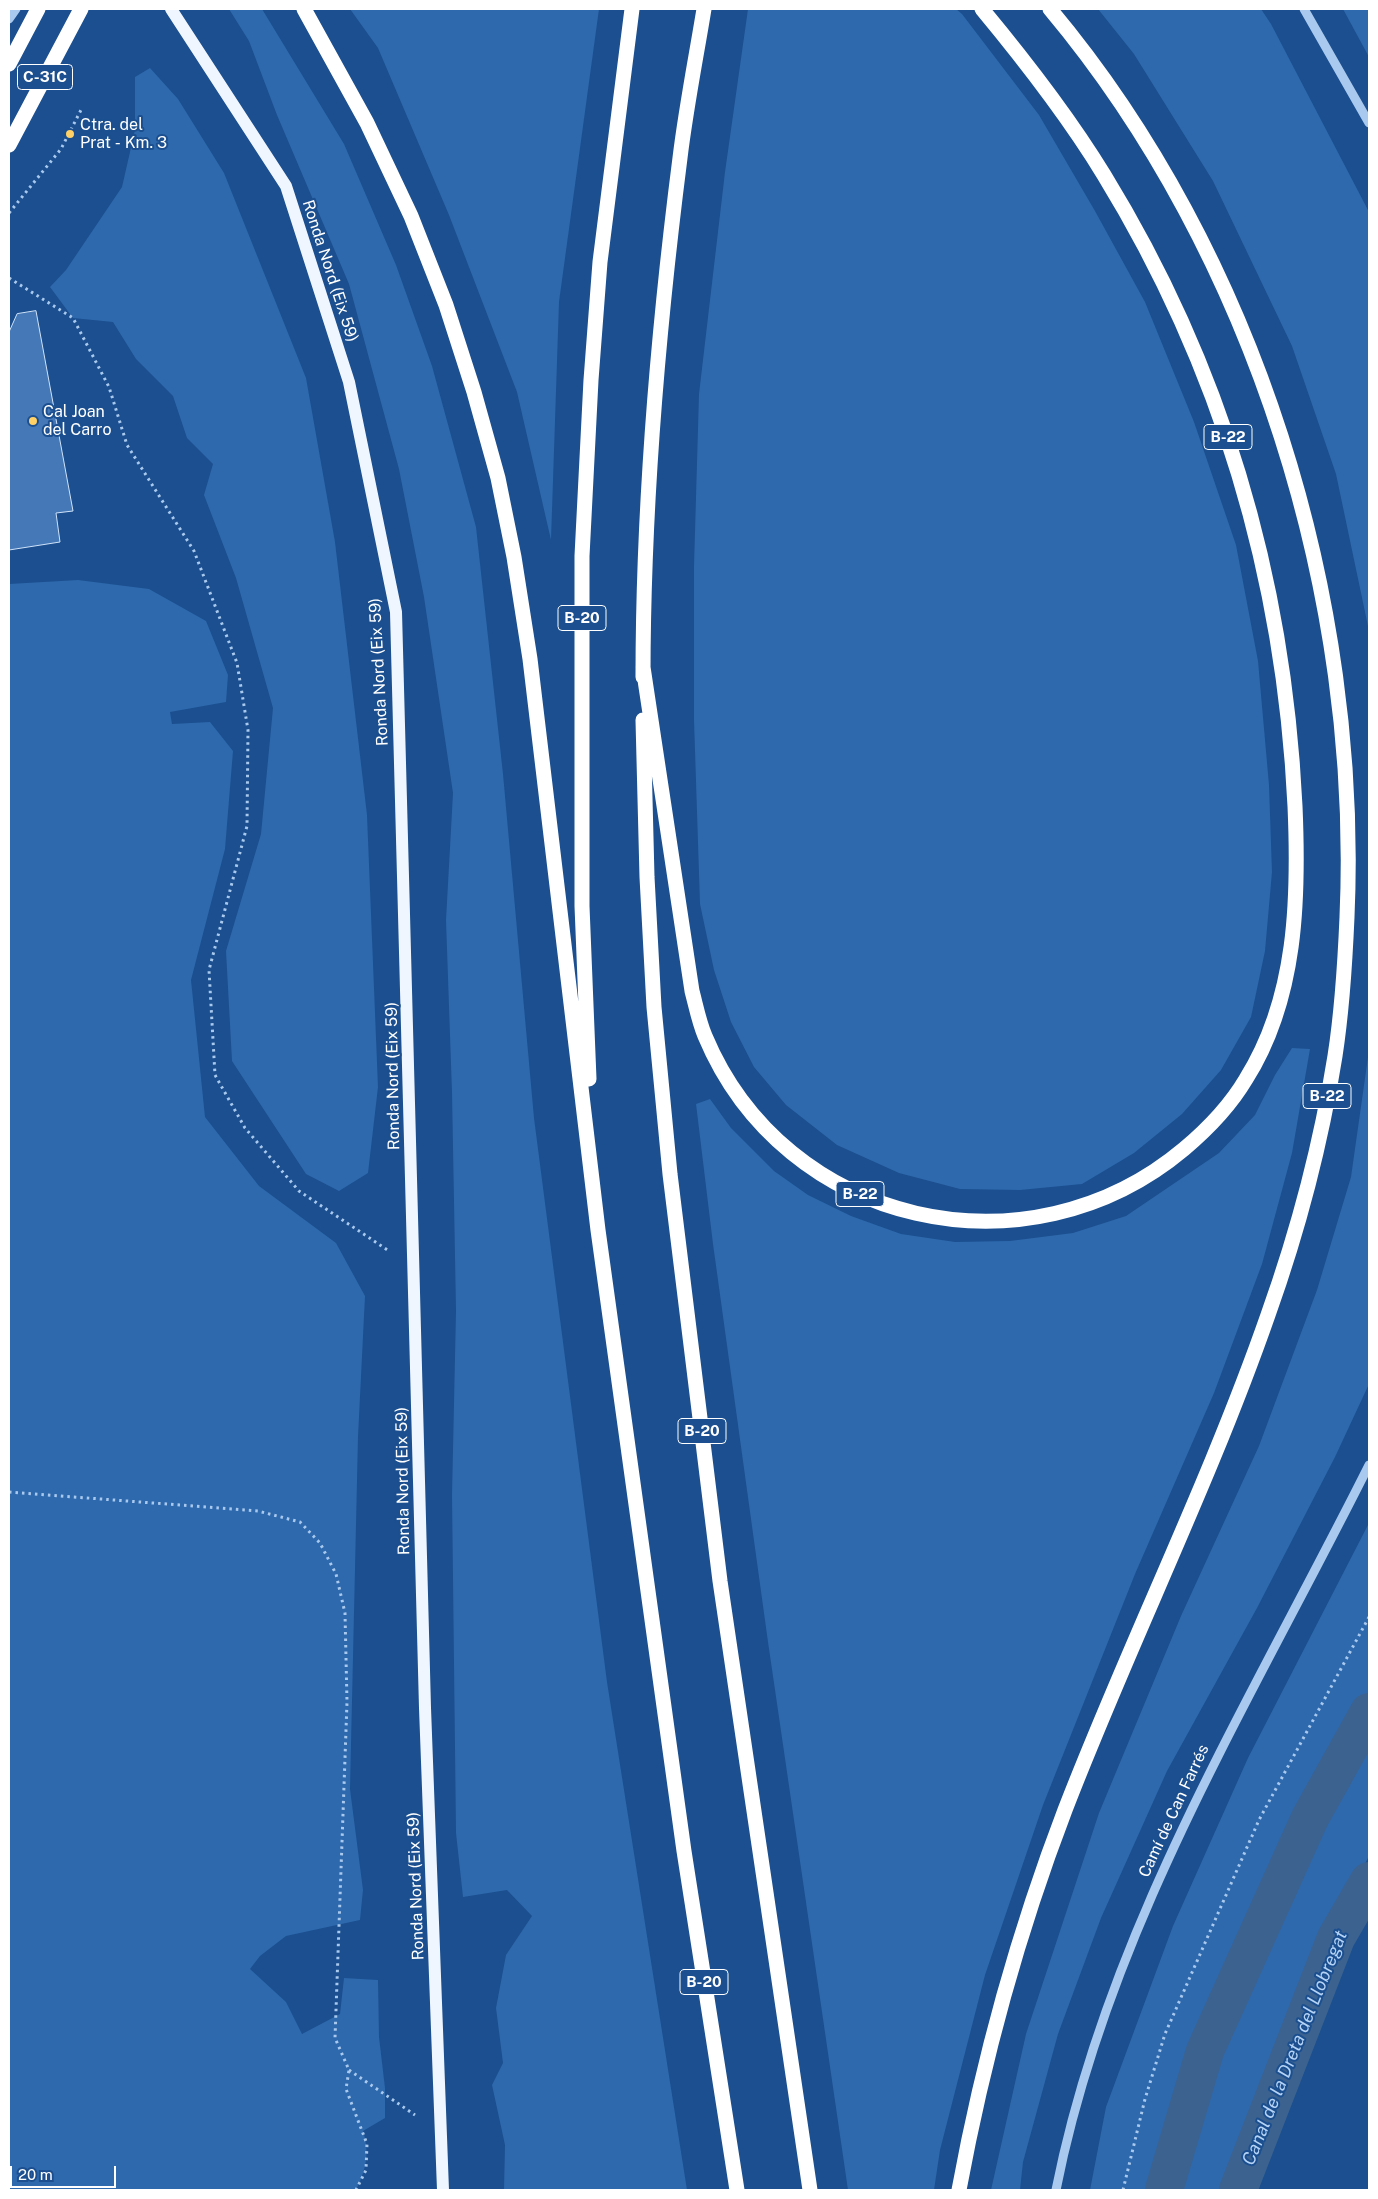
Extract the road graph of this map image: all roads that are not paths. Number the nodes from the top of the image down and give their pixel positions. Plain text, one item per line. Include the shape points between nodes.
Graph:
1 (16, 9) edge
2 (38, 9) edge
3 (81, 9) edge
4 (172, 9) edge
5 (304, 9) edge
6 (632, 9) edge
7 (704, 9) edge
8 (982, 9) edge
9 (1050, 9) edge
10 (1304, 9) edge
11 (9, 19) edge
12 (9, 64) edge
13 (1369, 123) edge
14 (9, 145) edge
15 (643, 668) junction
16 (598, 1230) junction
17 (1369, 1465) edge
18 (443, 2190) edge
19 (737, 2190) edge
20 (810, 2190) edge
21 (959, 2190) edge
22 (1056, 2190) edge

1 - 11 street
2 - 12 highway, C-31C
3 - 14 highway, C-31C
4 - 18 main road, Ronda Nord (Eix 59) via 286,186 349,382 396,612 425,1708
5 - 16 highway via 367,123 411,216 474,392 498,478 530,659
6 - 16 highway, B-20 via 600,262 582,556 582,906
7 - 15 highway, B-20 via 680,156 663,305 649,467
8 - 15 highway, B-22 via 1067,118 1105,176 1165,287 1224,426 1245,488 1264,562 1280,645 1289,717 1296,832 1294,927 1282,999 1272,1029 1247,1078 1202,1134 1154,1173 1086,1206 1037,1219 982,1223 916,1213 852,1191 805,1162 778,1141 736,1092 705,1037 692,991
9 - 21 highway, B-22 via 1118,99 1167,178 1240,326 1275,418 1302,507 1331,641 1346,774 1349,877 1345,964 1335,1054 1318,1142 1296,1228 1237,1399 1096,1732 1034,1895 986,2058
10 - 13 street
15 - 20 highway, B-20 via 653,988 670,1174 720,1582
16 - 19 highway, B-20 via 684,1851
17 - 22 street, Camí de Can Farrés via 1186,1816 1144,1910 1083,2081

